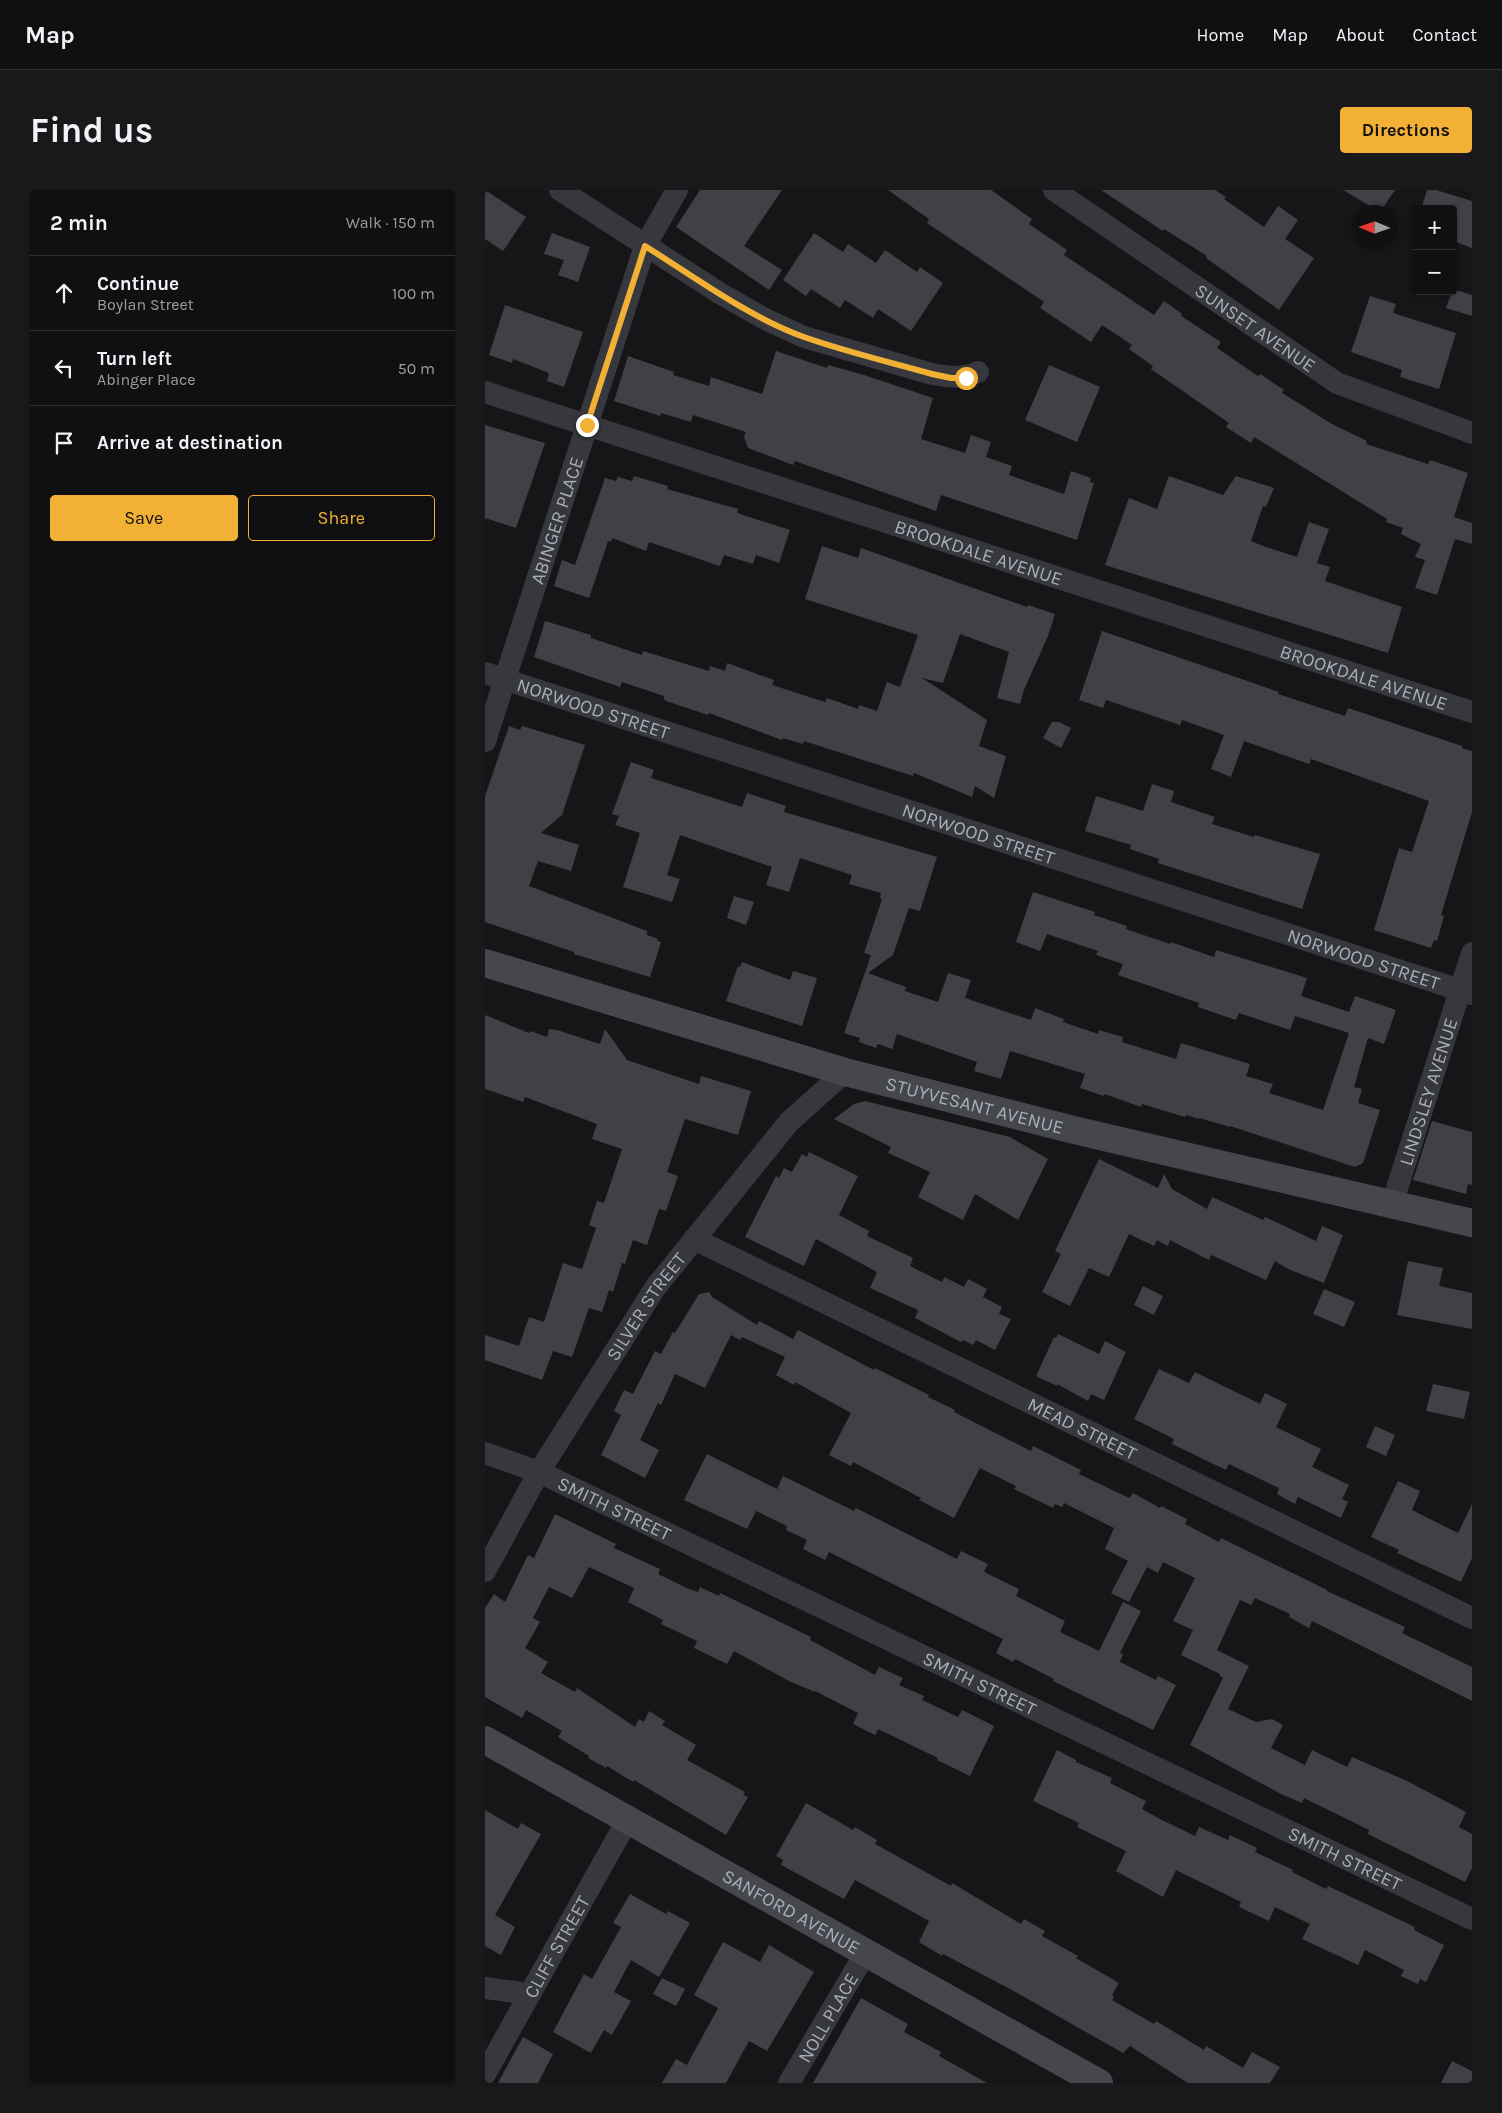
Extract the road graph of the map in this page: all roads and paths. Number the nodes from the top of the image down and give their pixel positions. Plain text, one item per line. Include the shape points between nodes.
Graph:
1 (560, 190) edge
2 (677, 190) edge
3 (1054, 190) edge
4 (645, 246) junction
5 (978, 372) dead end
6 (485, 392) edge
7 (587, 425) junction
8 (1472, 433) edge
9 (495, 676) edge
10 (1472, 712) edge
11 (485, 740) edge
12 (1472, 953) edge
13 (485, 962) edge
14 (1466, 992) edge
15 (845, 1072) junction
16 (1392, 1204) junction
17 (1472, 1222) edge
18 (694, 1240) junction
19 (485, 1453) edge
20 (539, 1472) junction
21 (485, 1571) edge
22 (1472, 1618) edge
23 (485, 1740) edge
24 (628, 1819) junction
25 (1472, 1919) edge
26 (866, 1952) junction
27 (485, 1988) edge
28 (529, 1994) junction
29 (485, 2074) edge
30 (1092, 2081) edge
31 (789, 2083) edge

1 - 4 street
2 - 4 street, ABINGER PLACE
3 - 8 street, SUNSET AVENUE via 1337,383
4 - 5 street via 721,294 804,336 951,378 966,378
4 - 7 street, ABINGER PLACE
6 - 7 street, BROOKDALE AVENUE
7 - 9 street, ABINGER PLACE
7 - 10 street, BROOKDALE AVENUE
9 - 11 street, ABINGER PLACE
9 - 14 street, NORWOOD STREET
12 - 14 street, LINDSLEY AVENUE
13 - 15 main road, STUYVESANT AVENUE
14 - 16 street, LINDSLEY AVENUE
15 - 16 main road, STUYVESANT AVENUE
15 - 18 street, SILVER STREET via 789,1122
16 - 17 main road, STUYVESANT AVENUE
18 - 20 street, SILVER STREET via 655,1288
18 - 22 street, MEAD STREET
19 - 20 street, SMITH STREET
20 - 21 street, SILVER STREET
20 - 25 street, SMITH STREET
23 - 24 main road, SANFORD AVENUE
24 - 26 main road, SANFORD AVENUE
24 - 28 street, CLIFF STREET
26 - 30 main road, SANFORD AVENUE
26 - 31 street, NOLL PLACE
27 - 28 street
28 - 29 street, CLIFF STREET

